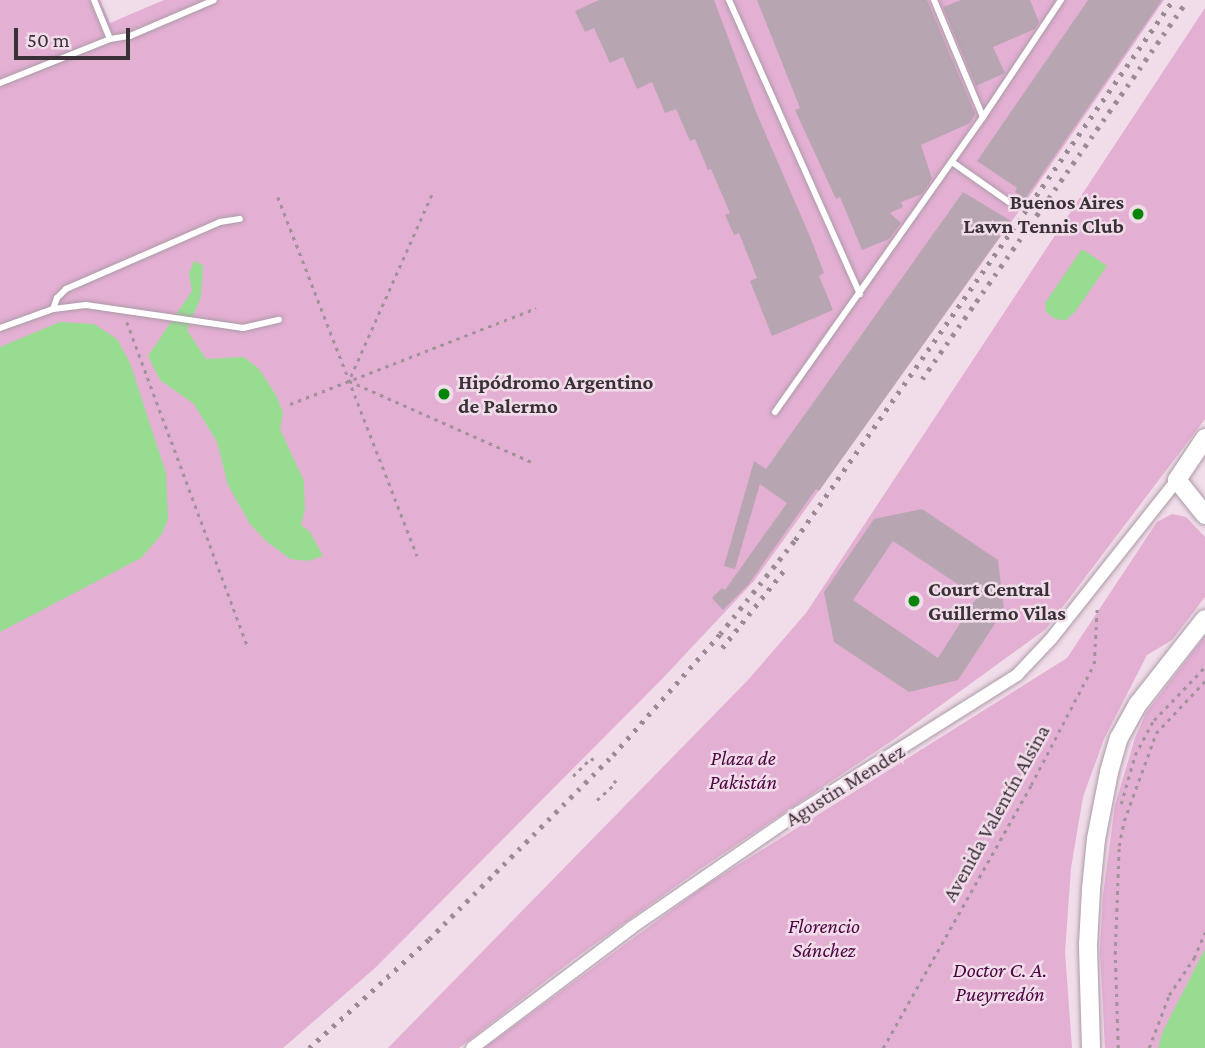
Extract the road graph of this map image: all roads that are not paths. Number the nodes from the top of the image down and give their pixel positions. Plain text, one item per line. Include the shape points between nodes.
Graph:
1 (94, 0) edge
2 (214, 0) edge
3 (729, 0) edge
4 (934, 0) edge
5 (1061, 0) edge
6 (110, 39) junction
7 (0, 83) edge
8 (983, 117) junction
9 (952, 162) junction
10 (1009, 202) dead end
11 (240, 219) dead end
12 (860, 294) junction
13 (53, 309) junction
14 (279, 320) dead end
15 (0, 328) edge
16 (775, 412) dead end
17 (1205, 438) edge
18 (1177, 480) junction
19 (1205, 515) edge
20 (1205, 619) edge
21 (472, 1048) edge
22 (1091, 1048) edge

1 - 6 lane
2 - 6 lane via 130,36
3 - 12 lane
4 - 8 lane
5 - 8 lane
6 - 7 lane
8 - 9 lane
9 - 10 lane
9 - 12 lane
11 - 13 lane via 220,222 66,289
12 - 16 lane
13 - 14 lane via 86,305 243,328
13 - 15 lane
17 - 18 main road
18 - 19 main road
18 - 21 street, Agustin Mendez via 1033,660 1000,687 787,821 631,928
20 - 22 main road via 1138,704 1119,738 1109,772 1091,890

